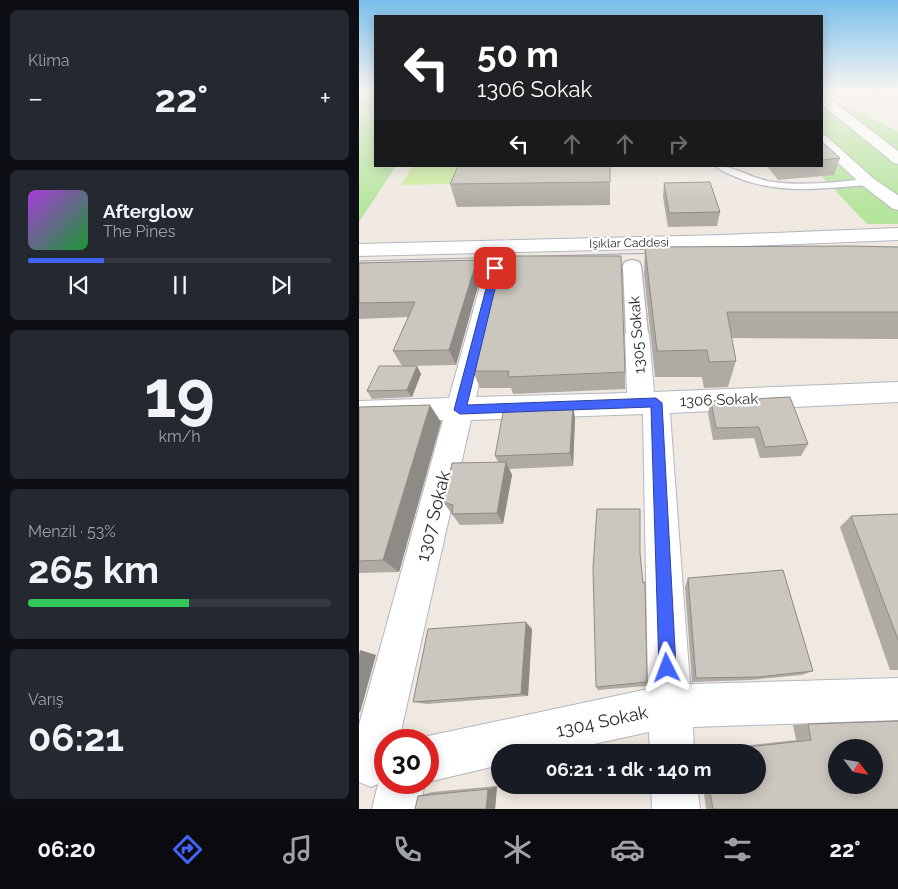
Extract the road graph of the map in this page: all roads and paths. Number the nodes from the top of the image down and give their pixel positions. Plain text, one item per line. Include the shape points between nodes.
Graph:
1 (859, 129) edge
2 (823, 142) edge
3 (898, 160) edge
4 (722, 167) edge
5 (868, 182) junction
6 (898, 205) edge
7 (898, 234) edge
8 (359, 241) edge
9 (399, 248) junction
10 (359, 250) edge
11 (632, 266) dead end
12 (495, 268) dead end
13 (637, 334) joint
14 (898, 392) edge
15 (649, 403) junction
16 (460, 410) junction
17 (359, 412) edge
18 (898, 699) edge
19 (669, 706) junction
20 (388, 729) edge
21 (671, 744) edge
22 (439, 757) edge
23 (390, 794) edge
24 (675, 794) edge
25 (396, 809) edge
26 (676, 809) edge

1 - 3 street
2 - 5 street
4 - 5 lane via 751,180 774,185
5 - 6 street
7 - 9 street, Işıklar Caddesi
8 - 9 street
9 - 10 street, Işıklar Caddesi
11 - 13 street, 1305 Sokak
12 - 16 street, 1307 Sokak
13 - 15 street, 1305 Sokak
14 - 15 street, 1306 Sokak
15 - 16 street, 1306 Sokak
15 - 19 street, 1305 Sokak
16 - 17 street, 1306 Sokak
16 - 20 street, 1307 Sokak
18 - 19 street, 1304 Sokak
19 - 21 street, 1305 Sokak
19 - 22 street, 1304 Sokak
23 - 25 street, 1307 Sokak
24 - 26 street

